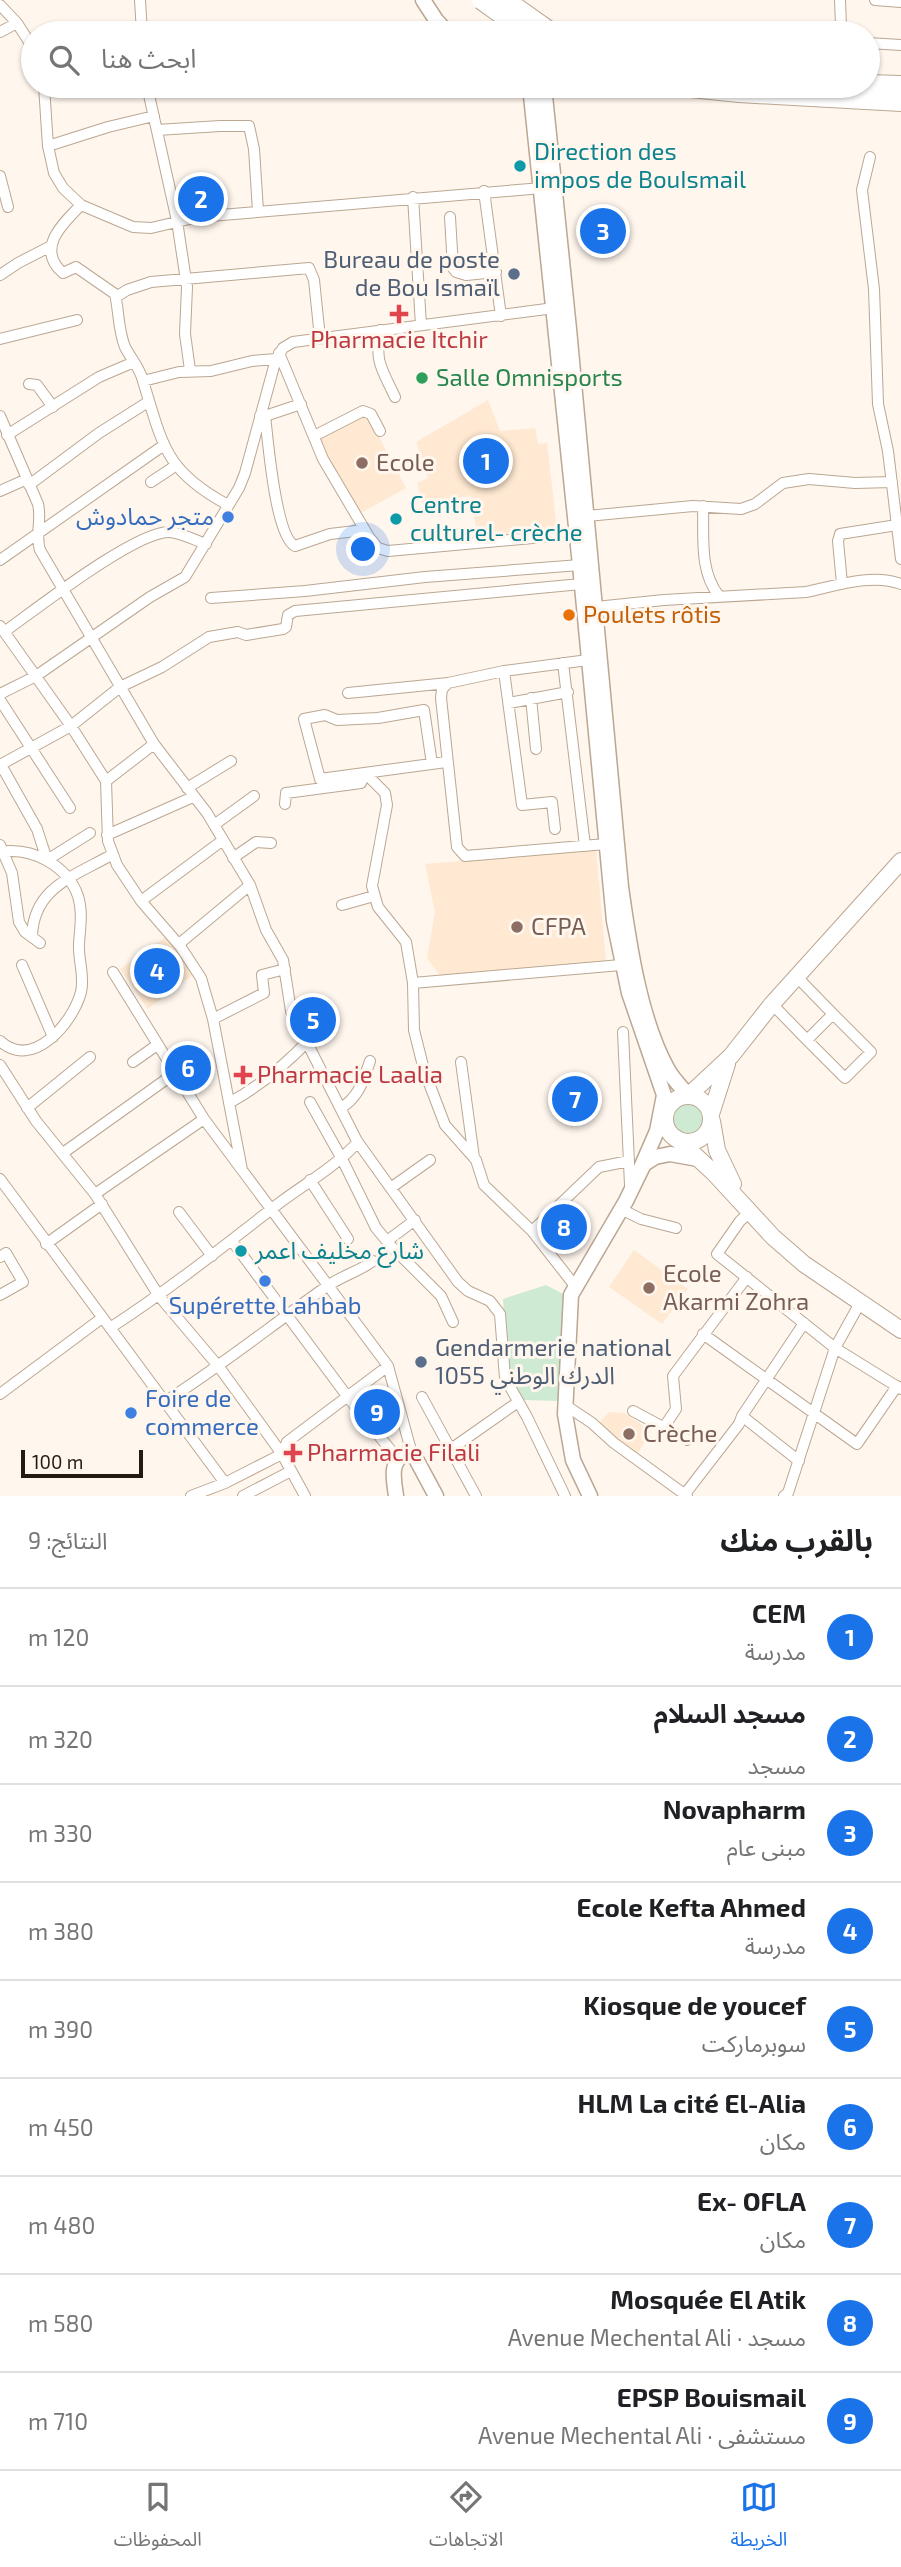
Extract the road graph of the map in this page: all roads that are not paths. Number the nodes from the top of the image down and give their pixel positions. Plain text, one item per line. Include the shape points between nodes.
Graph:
1 (140, 0) edge
2 (424, 0) edge
3 (481, 0) edge
4 (506, 0) edge
5 (513, 0) edge
6 (527, 0) edge
7 (840, 0) edge
8 (875, 0) edge
9 (901, 2) edge
10 (0, 5) edge
11 (141, 21) edge
12 (437, 21) edge
13 (510, 21) edge
14 (517, 21) edge
15 (532, 21) edge
16 (539, 21) edge
17 (841, 21) edge
18 (17, 23) junction
19 (21, 29) edge
20 (0, 32) edge
21 (880, 44) edge
22 (901, 45) edge
23 (880, 84) edge
24 (901, 85) edge
25 (45, 98) edge
26 (150, 98) edge
27 (531, 98) edge
28 (545, 98) edge
29 (826, 98) edge
30 (901, 102) edge
31 (154, 116) junction
32 (157, 130) junction
33 (48, 146) junction
34 (870, 157) dead end
35 (0, 176) edge
36 (542, 188) junction
37 (484, 191) junction
38 (413, 197) junction
39 (81, 205) junction
40 (8, 207) dead end
41 (258, 211) junction
42 (450, 217) dead end
43 (177, 221) junction
44 (51, 246) junction
45 (496, 272) junction
46 (0, 275) edge
47 (186, 279) junction
48 (116, 297) junction
49 (554, 308) junction
50 (500, 316) junction
51 (77, 320) dead end
52 (421, 325) junction
53 (380, 330) junction
54 (320, 338) junction
55 (0, 339) edge
56 (278, 356) junction
57 (134, 362) junction
58 (190, 370) junction
59 (143, 381) junction
60 (29, 384) dead end
61 (395, 397) dead end
62 (148, 402) junction
63 (301, 404) junction
64 (53, 407) junction
65 (0, 416) edge
66 (262, 416) junction
67 (380, 431) dead end
68 (7, 435) junction
69 (314, 436) junction
70 (164, 444) junction
71 (175, 466) junction
72 (28, 482) junction
73 (151, 482) dead end
74 (892, 482) junction
75 (0, 491) edge
76 (228, 505) junction
77 (703, 506) junction
78 (587, 516) junction
79 (897, 525) junction
80 (41, 529) junction
81 (364, 530) junction
82 (577, 534) junction
83 (206, 544) junction
84 (901, 559) edge
85 (0, 560) edge
86 (580, 565) junction
87 (582, 584) junction
88 (842, 584) junction
89 (901, 584) edge
90 (64, 590) junction
91 (719, 596) junction
92 (211, 598) dead end
93 (596, 607) junction
94 (2, 629) edge
95 (91, 639) junction
96 (588, 660) junction
97 (563, 663) junction
98 (504, 671) junction
99 (36, 676) junction
100 (448, 684) junction
101 (120, 687) junction
102 (568, 692) junction
103 (348, 693) dead end
104 (0, 694) edge
105 (531, 698) junction
106 (0, 700) edge
107 (509, 703) junction
108 (71, 726) junction
109 (154, 744) junction
110 (33, 749) junction
111 (536, 749) dead end
112 (231, 761) dead end
113 (446, 762) junction
114 (432, 764) junction
115 (0, 765) edge
116 (365, 773) junction
117 (106, 780) junction
118 (190, 793) junction
119 (254, 796) dead end
120 (285, 804) dead end
121 (70, 808) dead end
122 (214, 825) junction
123 (555, 829) dead end
124 (90, 833) dead end
125 (107, 835) junction
126 (223, 840) junction
127 (271, 843) dead end
128 (606, 844) junction
129 (585, 846) junction
130 (1, 850) edge
131 (113, 854) junction
132 (233, 858) junction
133 (47, 860) junction
134 (901, 860) edge
135 (70, 879) junction
136 (250, 885) junction
137 (374, 896) junction
138 (142, 901) junction
139 (342, 905) dead end
140 (178, 944) junction
141 (22, 965) dead end
142 (621, 965) junction
143 (285, 969) junction
144 (113, 972) dead end
145 (797, 977) junction
146 (413, 983) junction
147 (772, 1004) junction
148 (833, 1014) junction
149 (213, 1019) junction
150 (623, 1032) dead end
151 (53, 1037) junction
152 (807, 1040) junction
153 (0, 1041) edge
154 (308, 1041) junction
155 (157, 1045) junction
156 (731, 1056) junction
157 (90, 1057) dead end
158 (133, 1062) dead end
159 (370, 1062) dead end
160 (461, 1062) dead end
161 (0, 1065) edge
162 (175, 1073) junction
163 (664, 1095) junction
164 (689, 1095) junction
165 (310, 1102) dead end
166 (229, 1103) junction
167 (27, 1108) junction
168 (341, 1108) junction
169 (666, 1115) junction
170 (711, 1117) junction
171 (204, 1119) junction
172 (657, 1131) junction
173 (358, 1142) junction
174 (679, 1146) junction
175 (62, 1153) junction
176 (474, 1158) junction
177 (342, 1160) junction
178 (430, 1160) dead end
179 (629, 1161) junction
180 (242, 1170) junction
181 (0, 1179) edge
182 (310, 1180) junction
183 (633, 1185) junction
184 (392, 1188) junction
185 (95, 1194) junction
186 (102, 1204) junction
187 (621, 1209) junction
188 (270, 1211) junction
189 (179, 1212) dead end
190 (749, 1212) junction
191 (415, 1220) junction
192 (676, 1228) dead end
193 (532, 1231) junction
194 (348, 1239) dead end
195 (232, 1241) junction
196 (387, 1241) junction
197 (46, 1244) junction
198 (212, 1256) junction
199 (0, 1257) edge
200 (373, 1261) dead end
201 (747, 1277) junction
202 (329, 1284) junction
203 (575, 1286) junction
204 (0, 1295) edge
205 (159, 1296) junction
206 (480, 1297) junction
207 (860, 1303) junction
208 (480, 1311) dead end
209 (288, 1314) junction
210 (102, 1318) junction
211 (453, 1322) dead end
212 (804, 1323) junction
213 (110, 1328) junction
214 (901, 1330) edge
215 (703, 1334) junction
216 (835, 1348) junction
217 (388, 1366) junction
218 (219, 1367) junction
219 (766, 1379) junction
220 (899, 1387) edge
221 (0, 1394) edge
222 (347, 1396) junction
223 (422, 1397) dead end
224 (166, 1401) junction
225 (519, 1402) junction
226 (565, 1405) junction
227 (632, 1411) dead end
228 (814, 1413) junction
229 (742, 1416) junction
230 (664, 1427) junction
231 (687, 1440) dead end
232 (451, 1449) junction
233 (282, 1454) junction
234 (404, 1456) junction
235 (799, 1461) junction
236 (291, 1471) junction
237 (225, 1483) junction
238 (207, 1493) edge
239 (686, 1495) edge
240 (191, 1496) edge
241 (243, 1496) edge
242 (304, 1496) edge
243 (396, 1496) edge
244 (436, 1496) edge
245 (476, 1496) edge
246 (565, 1496) edge
247 (590, 1496) edge
248 (784, 1496) edge

1 - 11 street
2 - 12 main road
3 - 13 highway, bridge
4 - 15 highway, bridge
5 - 14 main road
6 - 16 main road
7 - 17 street
8 - 9 street
10 - 18 street
18 - 19 street
18 - 20 street
21 - 22 street
23 - 24 highway
25 - 33 street
26 - 31 street
27 - 36 main road
28 - 78 main road
29 - 30 highway
31 - 32 street
31 - 33 street
32 - 41 street via 249,127
32 - 43 street
33 - 39 street via 58,181
34 - 74 street via 862,190 874,289 878,404
35 - 40 street
36 - 37 street
36 - 49 main road
37 - 38 street
37 - 45 street
38 - 41 street
38 - 52 street
39 - 43 street via 134,227
39 - 44 street via 59,227
41 - 43 street
42 - 45 street via 456,272
43 - 47 street
44 - 46 street
44 - 48 street via 61,272 76,267
45 - 50 street
47 - 48 street via 150,282
47 - 54 street via 309,268
47 - 58 street
48 - 57 street via 121,333
49 - 50 street
49 - 82 main road
50 - 52 street
51 - 55 street
52 - 53 street
53 - 54 street
53 - 61 street via 378,361
54 - 56 street via 293,342
56 - 58 street via 211,371
56 - 63 street
56 - 66 street
57 - 59 street
57 - 64 street via 99,377
58 - 59 street
59 - 62 street
60 - 64 street via 37,385
62 - 70 street
62 - 72 street
63 - 66 street
63 - 69 street
64 - 68 street
65 - 68 street
66 - 76 street via 245,473
66 - 81 street via 271,478 290,543 295,546 330,534
67 - 69 street via 371,414 363,411
68 - 72 street
69 - 81 street
70 - 71 street
70 - 80 street
71 - 73 street
71 - 76 street via 198,488
72 - 75 street
72 - 80 street via 38,504
74 - 77 street via 783,483 741,509
74 - 79 street
76 - 83 street
77 - 78 street
77 - 91 street via 705,568
78 - 93 main road
79 - 84 street
79 - 88 street via 840,534
80 - 85 street
80 - 90 street via 40,550
81 - 82 street via 378,548 387,551
82 - 86 main road
83 - 90 street via 169,532 150,536
83 - 95 street via 185,578
86 - 87 main road
86 - 92 street
87 - 96 main road
87 - 101 street via 295,611 288,615 283,629 209,637
88 - 89 street via 882,580
88 - 91 street via 806,592
90 - 94 street
90 - 95 street
91 - 93 street
93 - 164 main road via 628,931 658,1048 670,1074
94 - 99 street
95 - 99 street
95 - 101 street
96 - 97 street
96 - 128 main road
97 - 98 street
97 - 102 street
98 - 100 street
98 - 107 street
99 - 104 street
99 - 108 street
100 - 103 street
100 - 113 street via 441,698
101 - 108 street
101 - 109 street
102 - 105 street
102 - 129 street
105 - 107 street
105 - 111 street
106 - 110 street
107 - 123 street via 522,806 552,802
108 - 110 street
108 - 117 street
109 - 117 street
109 - 118 street
110 - 115 street
110 - 121 street
112 - 118 street
113 - 114 street
113 - 129 street via 457,847 465,856
114 - 116 street
114 - 116 street via 424,710 378,718 337,720 325,715 304,719 320,779
115 - 133 street via 37,829
116 - 120 street via 361,783 286,793
116 - 137 street via 385,793 387,805 373,875
117 - 125 street
118 - 122 street
118 - 125 street
119 - 122 street
122 - 126 street
124 - 133 street
125 - 131 street
126 - 132 street
126 - 138 street
127 - 132 street via 256,842
128 - 129 street
128 - 142 main road
130 - 133 street
130 - 135 street via 12,873 19,922 36,940 33,917 50,890
131 - 135 street
131 - 138 street
132 - 136 street
133 - 135 street
134 - 145 main road
135 - 151 street via 82,922 78,945 83,982 73,1010
136 - 140 street
136 - 143 street
137 - 139 street
137 - 146 street via 406,942
138 - 140 street
140 - 149 street via 201,978
141 - 151 street
142 - 146 street
142 - 163 main road
143 - 149 street via 262,975 264,993
143 - 154 street via 289,1004
144 - 155 street
145 - 147 main road
145 - 148 street
146 - 176 street via 414,1030 424,1070 445,1125
147 - 152 street
147 - 156 main road
148 - 152 street
148 - 152 street via 871,1052 845,1078
149 - 166 street
150 - 179 street
151 - 153 street via 25,1051 14,1051
154 - 166 street via 268,1079
154 - 168 street
155 - 158 street
155 - 162 street
156 - 164 main road
156 - 170 main road
157 - 167 street
159 - 168 street via 358,1094
160 - 176 street
161 - 167 street
162 - 171 street
162 - 175 street
163 - 169 main road
163 - 172 main road
164 - 169 main road via 671,1104
164 - 170 main road via 705,1102
165 - 177 street
166 - 180 street
167 - 175 street
168 - 173 street
169 - 172 main road
169 - 174 main road via 667,1128
170 - 174 main road via 710,1128 701,1138
170 - 190 main road via 723,1166
171 - 180 street
171 - 185 street
172 - 183 main road
173 - 177 street
173 - 184 street
174 - 183 main road via 646,1162
174 - 190 main road via 698,1159
175 - 185 street
176 - 193 street via 484,1185
177 - 182 street
177 - 196 street
178 - 184 street
179 - 183 street
179 - 193 street via 600,1167
180 - 188 street
181 - 197 street
182 - 188 street
182 - 194 street
183 - 187 main road
184 - 191 street
185 - 186 street
186 - 197 street
186 - 205 street
187 - 192 street
187 - 203 main road
188 - 195 street
188 - 202 street
189 - 198 street
190 - 201 street via 717,1254
190 - 207 main road via 804,1264
191 - 196 street
191 - 206 street via 458,1282
193 - 203 street
195 - 198 street
195 - 209 street
196 - 211 street via 441,1296
197 - 210 street
198 - 205 street
199 - 204 street via 6,1253 23,1282
200 - 202 street
201 - 212 street
201 - 215 street
202 - 209 street
202 - 217 street
203 - 226 main road via 570,1300
205 - 213 street
205 - 218 street
206 - 208 street
206 - 225 street via 500,1314 505,1376
207 - 214 main road
207 - 216 street
209 - 218 street
209 - 222 street
210 - 213 street
210 - 221 street
212 - 216 street
212 - 219 street
213 - 224 street
215 - 219 street
215 - 230 street via 673,1376 676,1409
216 - 220 street
216 - 228 street
217 - 222 street
217 - 234 street
218 - 224 street
218 - 233 street
219 - 228 street
219 - 229 street
220 - 228 street via 857,1444
222 - 233 street via 287,1442
222 - 234 street
223 - 232 street
224 - 237 street
225 - 232 street
225 - 246 street
226 - 239 street
226 - 247 main road via 573,1461
227 - 230 street
228 - 235 street
229 - 235 street
229 - 239 street
230 - 231 street
232 - 245 street
233 - 236 street
233 - 237 street
234 - 243 main road via 394,1469
234 - 244 main road via 419,1462
235 - 248 street
236 - 241 street
236 - 242 street
237 - 238 street
238 - 240 street

